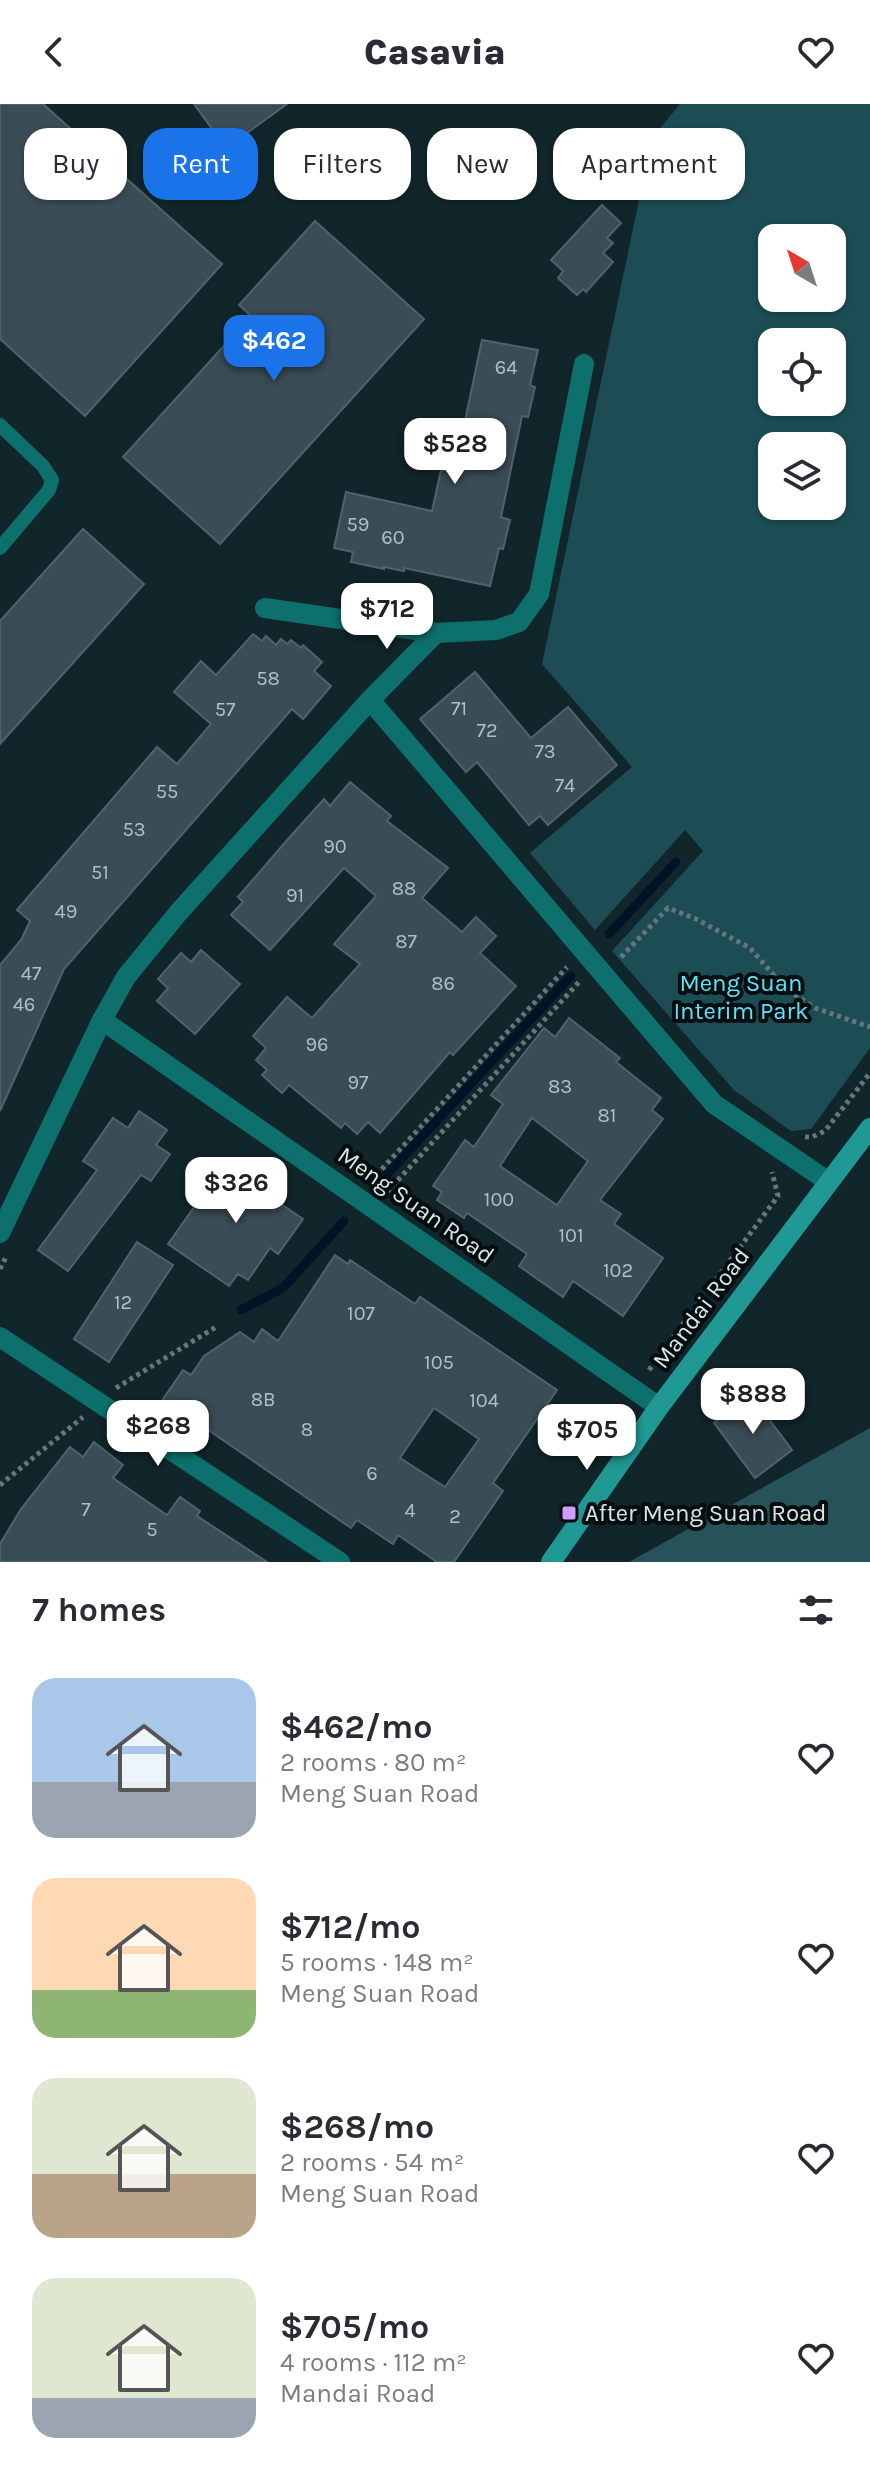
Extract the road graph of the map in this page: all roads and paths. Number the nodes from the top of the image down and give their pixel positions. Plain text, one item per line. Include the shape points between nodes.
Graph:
1 (584, 364) dead end
2 (0, 425) edge
3 (0, 548) edge
4 (265, 608) dead end
5 (436, 633) junction
6 (370, 700) junction
7 (616, 962) dead end
8 (102, 1020) junction
9 (870, 1027) edge
10 (870, 1073) edge
11 (870, 1128) edge
12 (801, 1137) dead end
13 (771, 1168) dead end
14 (829, 1182) junction
15 (368, 1185) dead end
16 (384, 1196) dead end
17 (0, 1233) edge
18 (7, 1254) dead end
19 (0, 1269) edge
20 (216, 1327) dead end
21 (0, 1337) edge
22 (115, 1388) dead end
23 (635, 1389) junction
24 (659, 1407) junction
25 (87, 1413) dead end
26 (0, 1485) edge
27 (340, 1562) edge
28 (551, 1562) edge

1 - 5 street via 539,594 519,622 496,630
2 - 3 lane via 52,480
4 - 5 street
5 - 6 street
6 - 8 street via 178,913 126,977
6 - 14 street via 714,1104
7 - 9 path via 668,908 750,948 786,989 815,1008
8 - 17 street
8 - 23 street, Meng Suan Road
10 - 12 path via 825,1131
11 - 14 main road, Mandai Road
13 - 23 path via 778,1196
14 - 24 main road, Mandai Road
15 - 16 path via 571,963 583,978
18 - 19 path
20 - 22 path
21 - 27 street
23 - 24 street, Meng Suan Road
24 - 28 main road, Mandai Road
25 - 26 path

